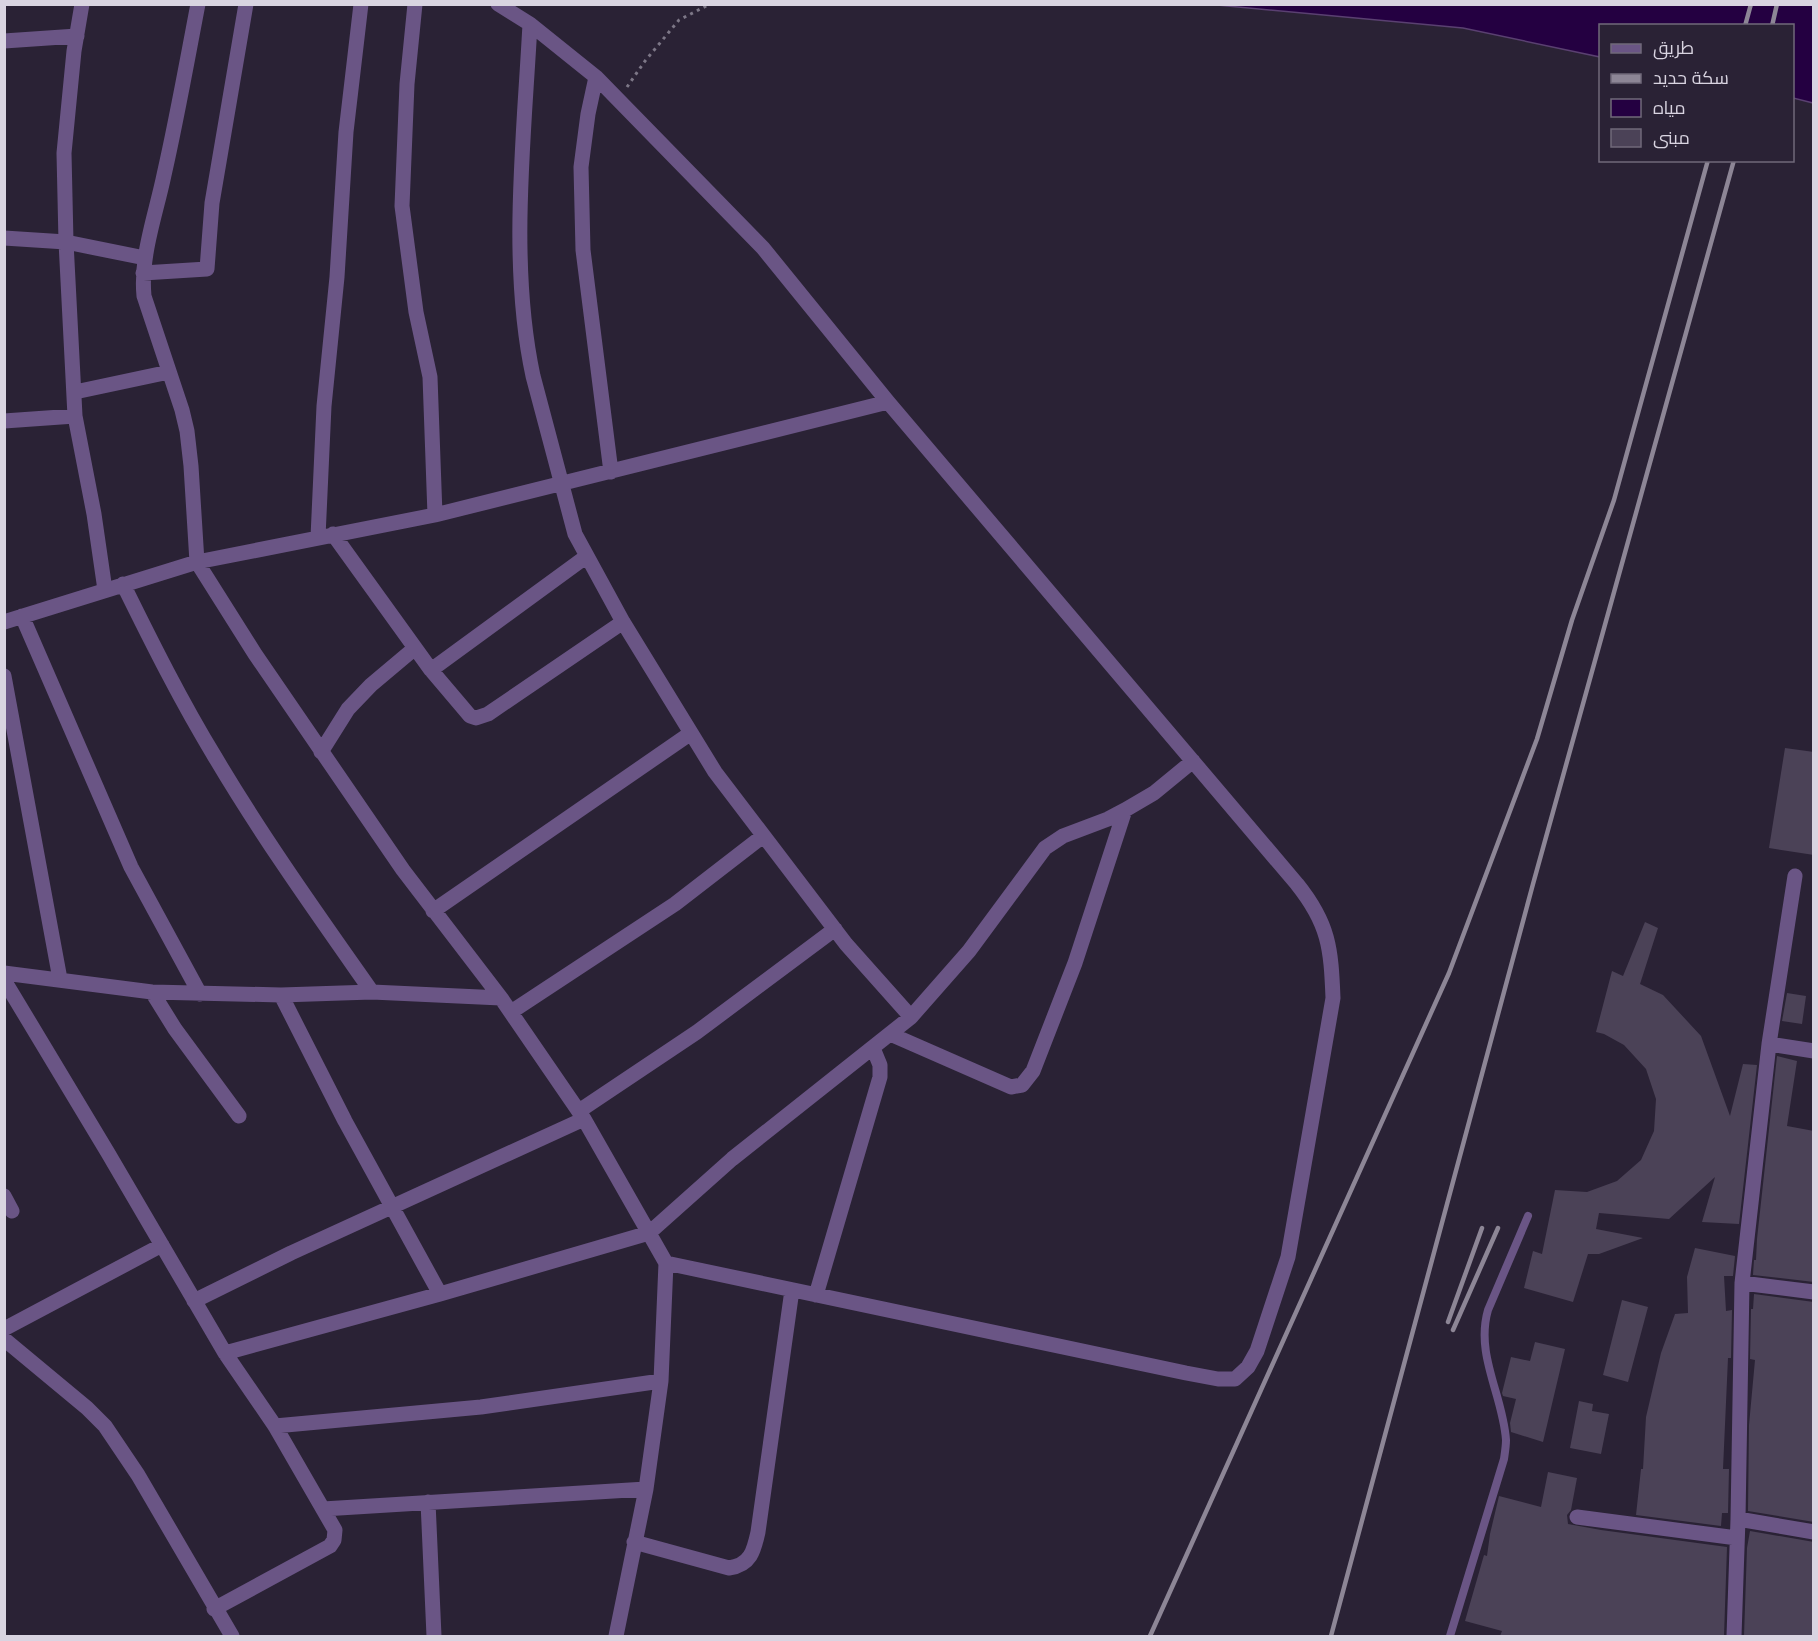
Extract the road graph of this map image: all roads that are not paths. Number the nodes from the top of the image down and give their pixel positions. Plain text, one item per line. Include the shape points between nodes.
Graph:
1 (82, 4) edge
2 (198, 4) edge
3 (246, 4) edge
4 (361, 4) edge
5 (415, 4) edge
6 (498, 4) edge
7 (530, 24) junction
8 (77, 36) junction
9 (4, 41) edge
10 (596, 77) junction
11 (4, 238) edge
12 (66, 242) junction
13 (144, 265) junction
14 (170, 372) junction
15 (75, 392) junction
16 (888, 402) junction
17 (75, 416) junction
18 (4, 421) edge
19 (611, 472) junction
20 (562, 482) junction
21 (435, 515) junction
22 (326, 535) junction
23 (587, 556) junction
24 (197, 562) junction
25 (123, 584) junction
26 (105, 590) junction
27 (22, 616) junction
28 (4, 622) edge
29 (623, 622) junction
30 (415, 648) junction
31 (431, 670) junction
32 (4, 676) edge
33 (692, 733) junction
34 (321, 752) junction
35 (1193, 761) junction
36 (1125, 810) junction
37 (763, 836) junction
38 (1795, 876) dead end
39 (433, 911) junction
40 (835, 929) junction
41 (4, 973) edge
42 (60, 979) junction
43 (4, 980) edge
44 (152, 992) junction
45 (372, 992) junction
46 (200, 994) junction
47 (281, 995) junction
48 (501, 998) junction
49 (511, 1012) junction
50 (911, 1017) junction
51 (890, 1034) junction
52 (1769, 1044) junction
53 (873, 1048) junction
54 (1814, 1051) edge
55 (581, 1115) junction
56 (239, 1116) dead end
57 (4, 1196) edge
58 (391, 1207) junction
59 (12, 1211) dead end
60 (1528, 1216) dead end
61 (649, 1233) junction
62 (162, 1245) junction
63 (666, 1263) junction
64 (1742, 1283) junction
65 (792, 1290) junction
66 (1814, 1292) edge
67 (440, 1294) junction
68 (816, 1295) junction
69 (194, 1301) junction
70 (4, 1329) edge
71 (4, 1339) edge
72 (225, 1353) junction
73 (661, 1381) junction
74 (274, 1426) junction
75 (646, 1489) junction
76 (428, 1502) junction
77 (323, 1509) junction
78 (1577, 1517) dead end
79 (1738, 1520) junction
80 (1814, 1532) edge
81 (1737, 1538) junction
82 (634, 1542) junction
83 (214, 1609) junction
84 (232, 1636) edge
85 (434, 1636) edge
86 (616, 1636) edge
87 (1450, 1636) edge
88 (1734, 1636) edge

1 - 8 street
2 - 13 street
3 - 13 street via 212,203 207,269
4 - 22 street via 346,132 324,406
5 - 21 street via 406,84 402,206 416,312 430,377
6 - 7 street
7 - 10 street
7 - 20 street via 522,190 523,307 533,376
8 - 9 street
8 - 12 street via 64,153
10 - 16 street via 763,248
10 - 19 street via 581,167 583,250
11 - 12 street
12 - 13 street
12 - 15 street
13 - 14 street via 144,296
14 - 15 street
14 - 24 street via 189,446
15 - 17 street
16 - 19 street
16 - 35 street
17 - 18 street
17 - 26 street
19 - 20 street
20 - 21 street
20 - 23 street via 575,534
21 - 22 street
22 - 24 street
22 - 30 street
23 - 29 street
23 - 31 street
24 - 25 street
24 - 34 street
25 - 26 street
25 - 45 street via 214,756 280,860
26 - 27 street
27 - 28 street
27 - 46 street via 131,867
29 - 31 street via 481,718 470,716
29 - 33 street
30 - 31 street
30 - 34 street via 348,709
32 - 42 street
33 - 37 street via 715,772
33 - 39 street
34 - 39 street
35 - 36 street via 1154,793
35 - 68 street via 1313,905 1326,930 1331,964 1333,998 1288,1257 1260,1343 1248,1367 1235,1379 1218,1379
36 - 50 street via 1063,836 1045,848 969,951
36 - 51 street via 1075,963 1033,1071 1022,1085 1011,1087
37 - 40 street
37 - 49 street via 675,904
38 - 52 street
39 - 48 street
40 - 50 street
40 - 55 street
41 - 42 street
42 - 44 street
43 - 62 street
44 - 46 street
44 - 56 street
45 - 47 street
45 - 48 street
46 - 47 street
47 - 58 street
48 - 49 street
49 - 55 street
50 - 51 street
51 - 53 street
52 - 54 street
52 - 64 street
53 - 61 street via 732,1159
53 - 68 street via 880,1077
55 - 58 street
55 - 61 street
57 - 59 street
58 - 67 street
58 - 69 street
60 - 87 lane via 1483,1326 1506,1440 1504,1459
61 - 63 street
61 - 67 street
62 - 69 street
62 - 70 street
63 - 65 street
63 - 73 street
64 - 66 street
64 - 79 street
65 - 68 street
65 - 82 street via 752,1555 740,1566 729,1568
67 - 72 street
69 - 72 street
71 - 83 street via 105,1426 138,1474
72 - 74 street
73 - 74 street via 481,1407
73 - 75 street
74 - 77 street
75 - 76 street
75 - 82 street
76 - 77 street
76 - 85 street
77 - 83 street via 335,1530 332,1544
78 - 81 street
79 - 80 street
79 - 81 street
81 - 88 street
82 - 86 street
83 - 84 street

